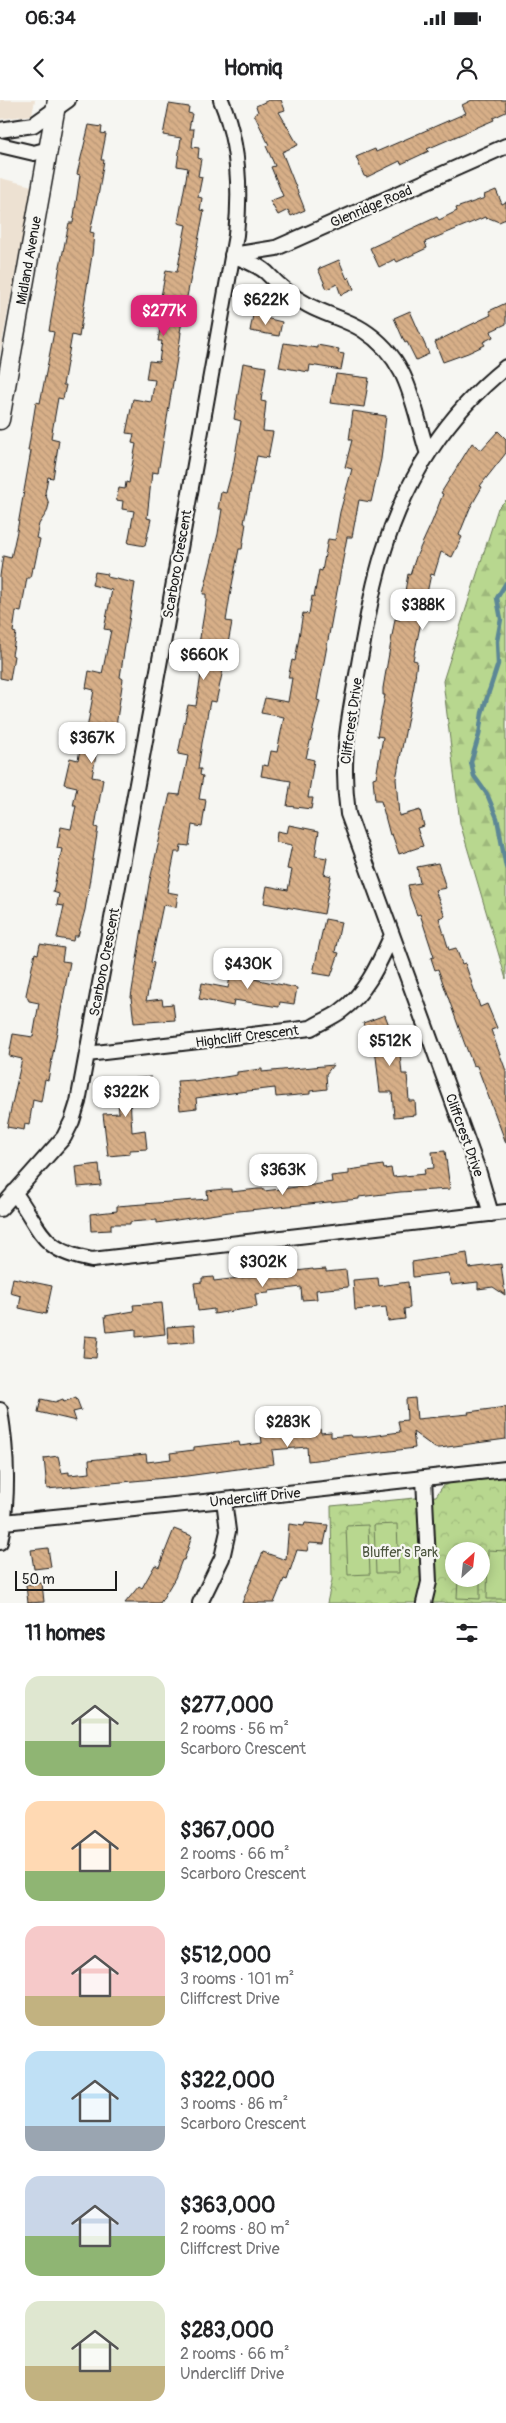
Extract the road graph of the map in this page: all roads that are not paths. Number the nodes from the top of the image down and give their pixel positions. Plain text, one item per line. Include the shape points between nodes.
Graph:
1 (221, 100) edge
2 (60, 103) edge
3 (0, 130) edge
4 (0, 145) edge
5 (506, 146) edge
6 (49, 149) junction
7 (232, 255) junction
8 (506, 367) edge
9 (4, 376) edge
10 (0, 420) edge
11 (428, 451) junction
12 (392, 935) junction
13 (86, 1054) junction
14 (14, 1192) junction
15 (0, 1209) edge
16 (506, 1212) edge
17 (491, 1214) junction
18 (0, 1410) edge
19 (506, 1469) edge
20 (424, 1478) junction
21 (224, 1500) junction
22 (4, 1522) junction
23 (0, 1542) edge
24 (200, 1603) edge
25 (424, 1603) edge

1 - 7 street, Scarboro Crescent via 232,133 239,174 239,204
2 - 3 street via 33,125
2 - 6 street, Midland Avenue
4 - 6 street via 34,153
5 - 7 street, Glenridge Road via 276,248
6 - 9 street, Midland Avenue
7 - 11 street via 255,265 308,306 363,330 385,348 408,383
7 - 13 street, Scarboro Crescent
8 - 11 street, Cliffcrest Drive via 457,414
9 - 10 street, Midland Avenue
11 - 12 street, Cliffcrest Drive via 384,549 371,599 345,738 344,784 348,814
12 - 13 street, Highcliff Crescent via 373,976 358,995 340,1011 310,1028
12 - 17 street, Cliffcrest Drive
13 - 14 street, Scarboro Crescent via 72,1121 56,1147
14 - 15 street, Scarboro Crescent
14 - 17 street via 40,1234 54,1248 70,1256 92,1260
16 - 17 street
18 - 22 street via 7,1467
19 - 20 street, Undercliff Drive
20 - 21 street, Undercliff Drive
20 - 25 street via 429,1582
21 - 22 street, Undercliff Drive
21 - 24 street via 228,1531 224,1549
22 - 23 street

